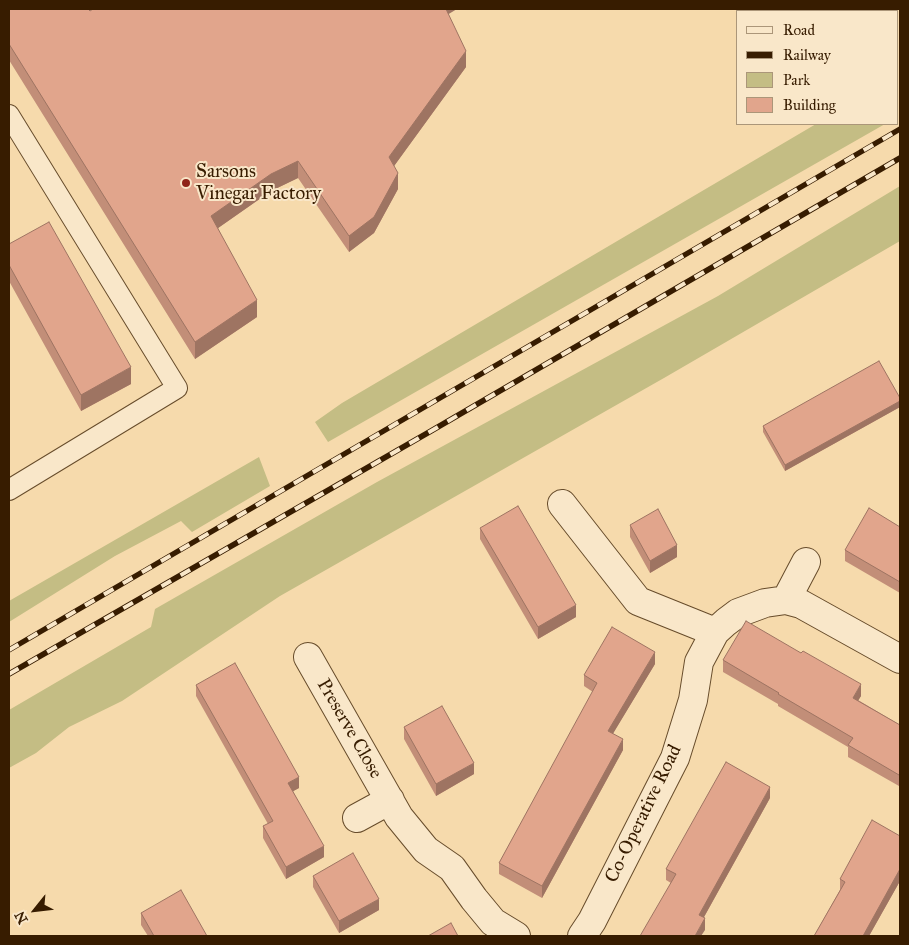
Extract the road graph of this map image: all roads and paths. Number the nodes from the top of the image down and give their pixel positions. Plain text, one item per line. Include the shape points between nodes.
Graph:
1 (9, 115) edge
2 (9, 490) edge
3 (562, 504) dead end
4 (806, 562) dead end
5 (786, 600) junction
6 (715, 632) junction
7 (308, 657) dead end
8 (900, 659) edge
9 (390, 800) junction
10 (358, 818) dead end
11 (516, 936) edge
12 (582, 936) edge

1 - 2 lane via 177,388
3 - 6 street via 638,601
4 - 5 street
5 - 6 street, Co-Operative Road via 765,603 738,613
5 - 8 street via 801,604
6 - 12 street, Co-Operative Road via 699,662 693,700 675,758
7 - 9 street, Preserve Close
9 - 10 street, Preserve Close
9 - 11 street, Preserve Close via 426,850 452,868 493,922

